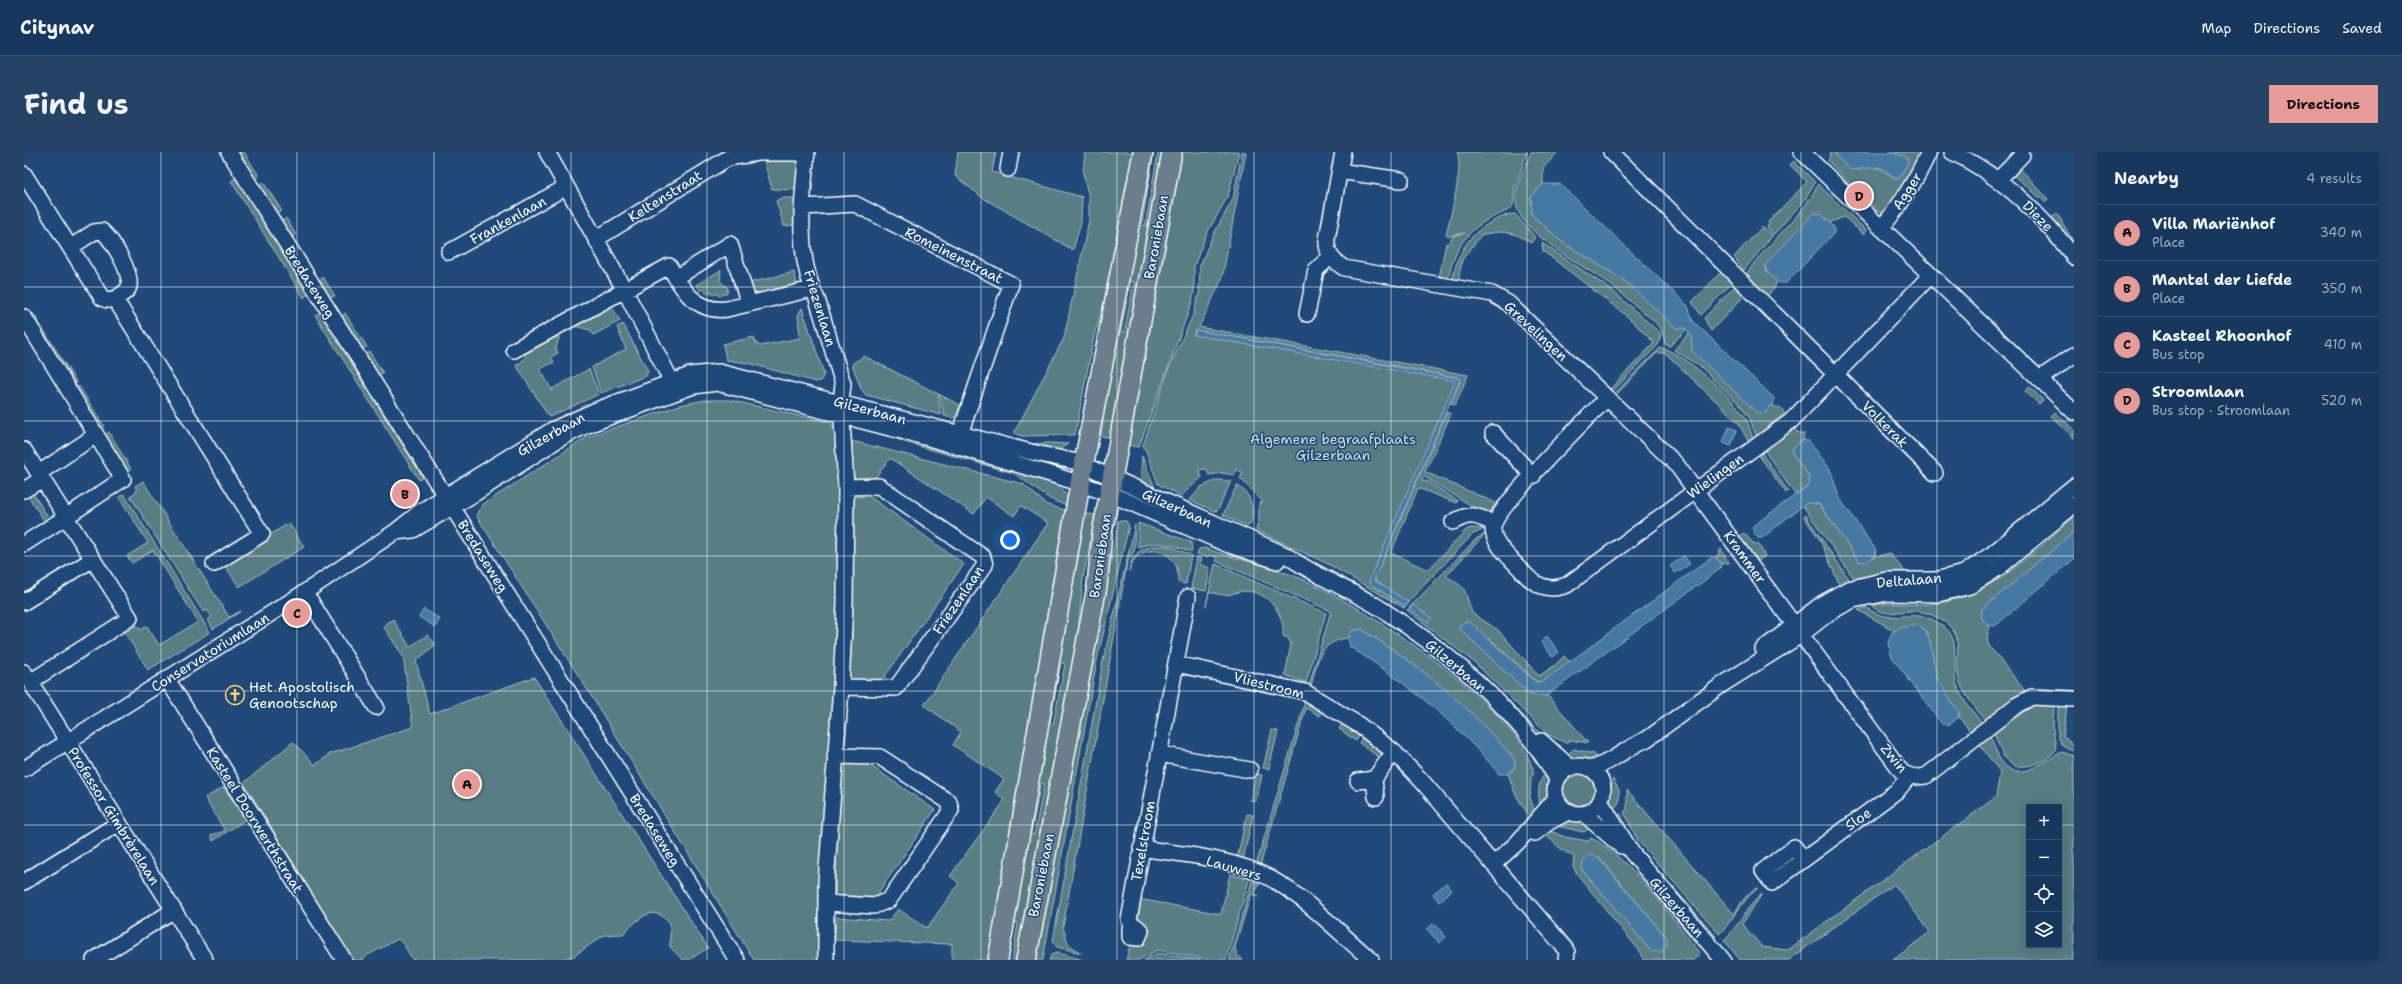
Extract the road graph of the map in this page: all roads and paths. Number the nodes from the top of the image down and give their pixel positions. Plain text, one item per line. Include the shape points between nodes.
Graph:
1 (228, 152) edge
2 (547, 152) edge
3 (807, 152) edge
4 (1011, 152) edge
5 (1143, 152) edge
6 (1172, 152) edge
7 (1343, 152) edge
8 (1611, 152) edge
9 (1802, 152) edge
10 (1929, 152) edge
11 (1952, 152) edge
12 (2022, 155) dead end
13 (1008, 169) dead end
14 (1339, 171) junction
15 (24, 174) edge
16 (1401, 180) dead end
17 (1998, 180) junction
18 (566, 187) junction
19 (804, 207) junction
20 (1881, 228) junction
21 (596, 239) junction
22 (71, 247) junction
23 (449, 252) dead end
24 (1330, 257) junction
25 (2074, 257) edge
26 (1930, 276) junction
27 (676, 278) junction
28 (624, 289) junction
29 (812, 289) junction
30 (115, 299) junction
31 (749, 304) junction
32 (1307, 314) dead end
33 (24, 319) edge
34 (514, 350) dead end
35 (2074, 355) edge
36 (1835, 374) junction
37 (2039, 379) junction
38 (674, 387) junction
39 (1606, 399) junction
40 (842, 409) junction
41 (2074, 412) edge
42 (1493, 433) dead end
43 (96, 435) junction
44 (958, 440) junction
45 (24, 450) edge
46 (1083, 464) junction
47 (1935, 473) dead end
48 (40, 476) junction
49 (1533, 476) junction
50 (1080, 484) junction
51 (1111, 486) junction
52 (2074, 486) edge
53 (846, 487) junction
54 (24, 490) edge
55 (1696, 490) junction
56 (449, 502) junction
57 (2074, 505) edge
58 (66, 517) junction
59 (1453, 522) dead end
60 (1494, 523) junction
61 (24, 544) edge
62 (93, 559) junction
63 (214, 564) dead end
64 (305, 592) junction
65 (1188, 597) dead end
66 (24, 602) edge
67 (1797, 630) junction
68 (1176, 664) junction
69 (27, 677) edge
70 (167, 679) junction
71 (841, 687) junction
72 (2074, 699) edge
73 (376, 707) dead end
74 (1523, 728) junction
75 (1647, 739) junction
76 (68, 742) junction
77 (1394, 752) junction
78 (1159, 754) junction
79 (835, 756) junction
80 (1571, 768) junction
81 (24, 769) edge
82 (1590, 769) junction
83 (1250, 770) dead end
84 (1909, 776) junction
85 (1374, 779) junction
86 (1557, 779) junction
87 (1358, 781) dead end
88 (1601, 794) junction
89 (1376, 797) dead end
90 (1556, 798) junction
91 (1568, 812) junction
92 (1584, 814) junction
93 (119, 822) junction
94 (1517, 843) junction
95 (1141, 848) junction
96 (1632, 854) junction
97 (1804, 859) dead end
98 (1495, 863) junction
99 (24, 882) edge
100 (826, 903) junction
101 (174, 910) junction
102 (1133, 927) dead end
103 (94, 960) edge
104 (205, 960) edge
105 (344, 960) edge
106 (737, 960) edge
107 (826, 960) edge
108 (998, 960) edge
109 (1026, 960) edge
110 (1371, 960) edge
111 (1566, 960) edge
112 (1723, 960) edge

1 - 56 street, Bredaseweg
2 - 18 street
3 - 19 street, Friezenlaan
3 - 21 street, Keltenstraat via 758,153 728,158
4 - 13 street
5 - 46 main road, Baroniebaan
6 - 51 main road, Baroniebaan
7 - 14 street
8 - 36 street
9 - 20 street
10 - 20 street, Agger via 1914,184
11 - 17 street, Dieze
12 - 17 street
14 - 16 street
14 - 24 street via 1327,239
15 - 22 street
17 - 25 street, Dieze via 2054,231
18 - 21 street
18 - 23 street, Frankenlaan
19 - 29 street, Friezenlaan via 801,224
19 - 44 street, Romeinenstraat via 855,204 1011,284
20 - 26 street
21 - 28 street
22 - 30 street via 102,298
22 - 30 street via 94,232 102,231 109,237 127,271 130,284 127,290
24 - 32 street via 1316,270
24 - 39 street, Grevelingen via 1344,268 1492,294 1508,303
26 - 36 street, Wielingen
26 - 37 street
27 - 28 street via 669,266
27 - 31 street via 688,295 707,308 721,310
27 - 31 street via 730,244
28 - 34 street
28 - 38 street
29 - 31 street
29 - 40 street, Friezenlaan via 843,384
30 - 63 street via 262,534
33 - 43 street
35 - 37 street
36 - 47 street, Volkerak
36 - 55 street, Wielingen via 1791,421
37 - 41 street
38 - 40 street, Gilzerbaan via 690,375 719,372
38 - 56 street, Gilzerbaan via 587,414 554,429
39 - 49 street
39 - 55 street, Grevelingen via 1676,464
40 - 44 street, Gilzerbaan
40 - 53 street, Friezenlaan
42 - 49 street
43 - 48 street
43 - 58 street via 123,479
44 - 46 street, Gilzerbaan
44 - 50 street, Gilzerbaan
45 - 48 street
46 - 50 main road, Baroniebaan
46 - 51 street, Gilzerbaan
48 - 54 street
48 - 58 street
49 - 60 street
50 - 51 street, Gilzerbaan
50 - 108 main road, Baroniebaan
51 - 74 street, Gilzerbaan via 1229,545 1299,565 1383,610 1472,676
51 - 109 main road, Baroniebaan via 1097,586
52 - 67 street, Deltalaan via 1992,554 1964,573 1935,580 1886,580 1848,589 1823,603
53 - 71 street, Friezenlaan
53 - 71 street, Friezenlaan via 879,486 983,557 985,565 896,688
55 - 60 street, Wielingen via 1567,585 1557,589 1543,588 1530,581 1495,540 1492,530
55 - 67 street, Krammer
56 - 64 street, Conservatoriumlaan via 406,522
56 - 106 street, Bredaseweg
57 - 67 street, Deltalaan via 2000,566 1970,586 1938,594 1888,593 1853,600
58 - 61 street
58 - 62 street
59 - 60 street via 1465,515 1474,515
62 - 66 street
62 - 69 street via 130,618
64 - 70 street, Conservatoriumlaan
64 - 73 street
65 - 68 street, Texelstroom
67 - 75 street, Deltalaan
67 - 84 street, Zwin via 1902,772
68 - 77 street, Vliestroom via 1305,692 1359,725
68 - 78 street, Texelstroom
69 - 76 street, Professor Gimbrèrelaan
70 - 76 street, Conservatoriumlaan
70 - 105 street, Kasteel Doorwerthstraat
71 - 79 street, Friezenlaan
72 - 84 street, Zwin via 2032,698 2006,713 1926,776
74 - 80 street, Gilzerbaan via 1531,731
74 - 86 street, Gilzerbaan
75 - 82 street, Deltalaan via 1605,765
75 - 88 street, Deltalaan via 1618,766
76 - 81 street, Conservatoriumlaan
76 - 93 street, Professor Gimbrèrelaan
77 - 85 street
77 - 98 street, Vliestroom
78 - 83 street
78 - 95 street, Texelstroom
79 - 100 street, Friezenlaan
79 - 100 street via 880,757 949,802 951,810 889,900 874,906
80 - 82 street via 1577,766
80 - 86 street
82 - 88 street via 1599,778
84 - 97 street, Sloe via 1898,790
85 - 87 street
85 - 89 street
86 - 90 street via 1554,791
88 - 92 street via 1595,808
88 - 96 street, Gilzerbaan
90 - 91 street via 1561,807
90 - 94 street
91 - 92 street
91 - 94 street
92 - 96 street, Gilzerbaan
93 - 99 street
93 - 101 street, Professor Gimbrèrelaan
94 - 98 street
95 - 102 street, Texelstroom via 1129,920
95 - 110 street, Lauwers via 1254,870 1290,890
96 - 112 street, Gilzerbaan
98 - 111 street via 1568,952
100 - 107 street, Friezenlaan
101 - 103 street
101 - 104 street, Professor Gimbrèrelaan

